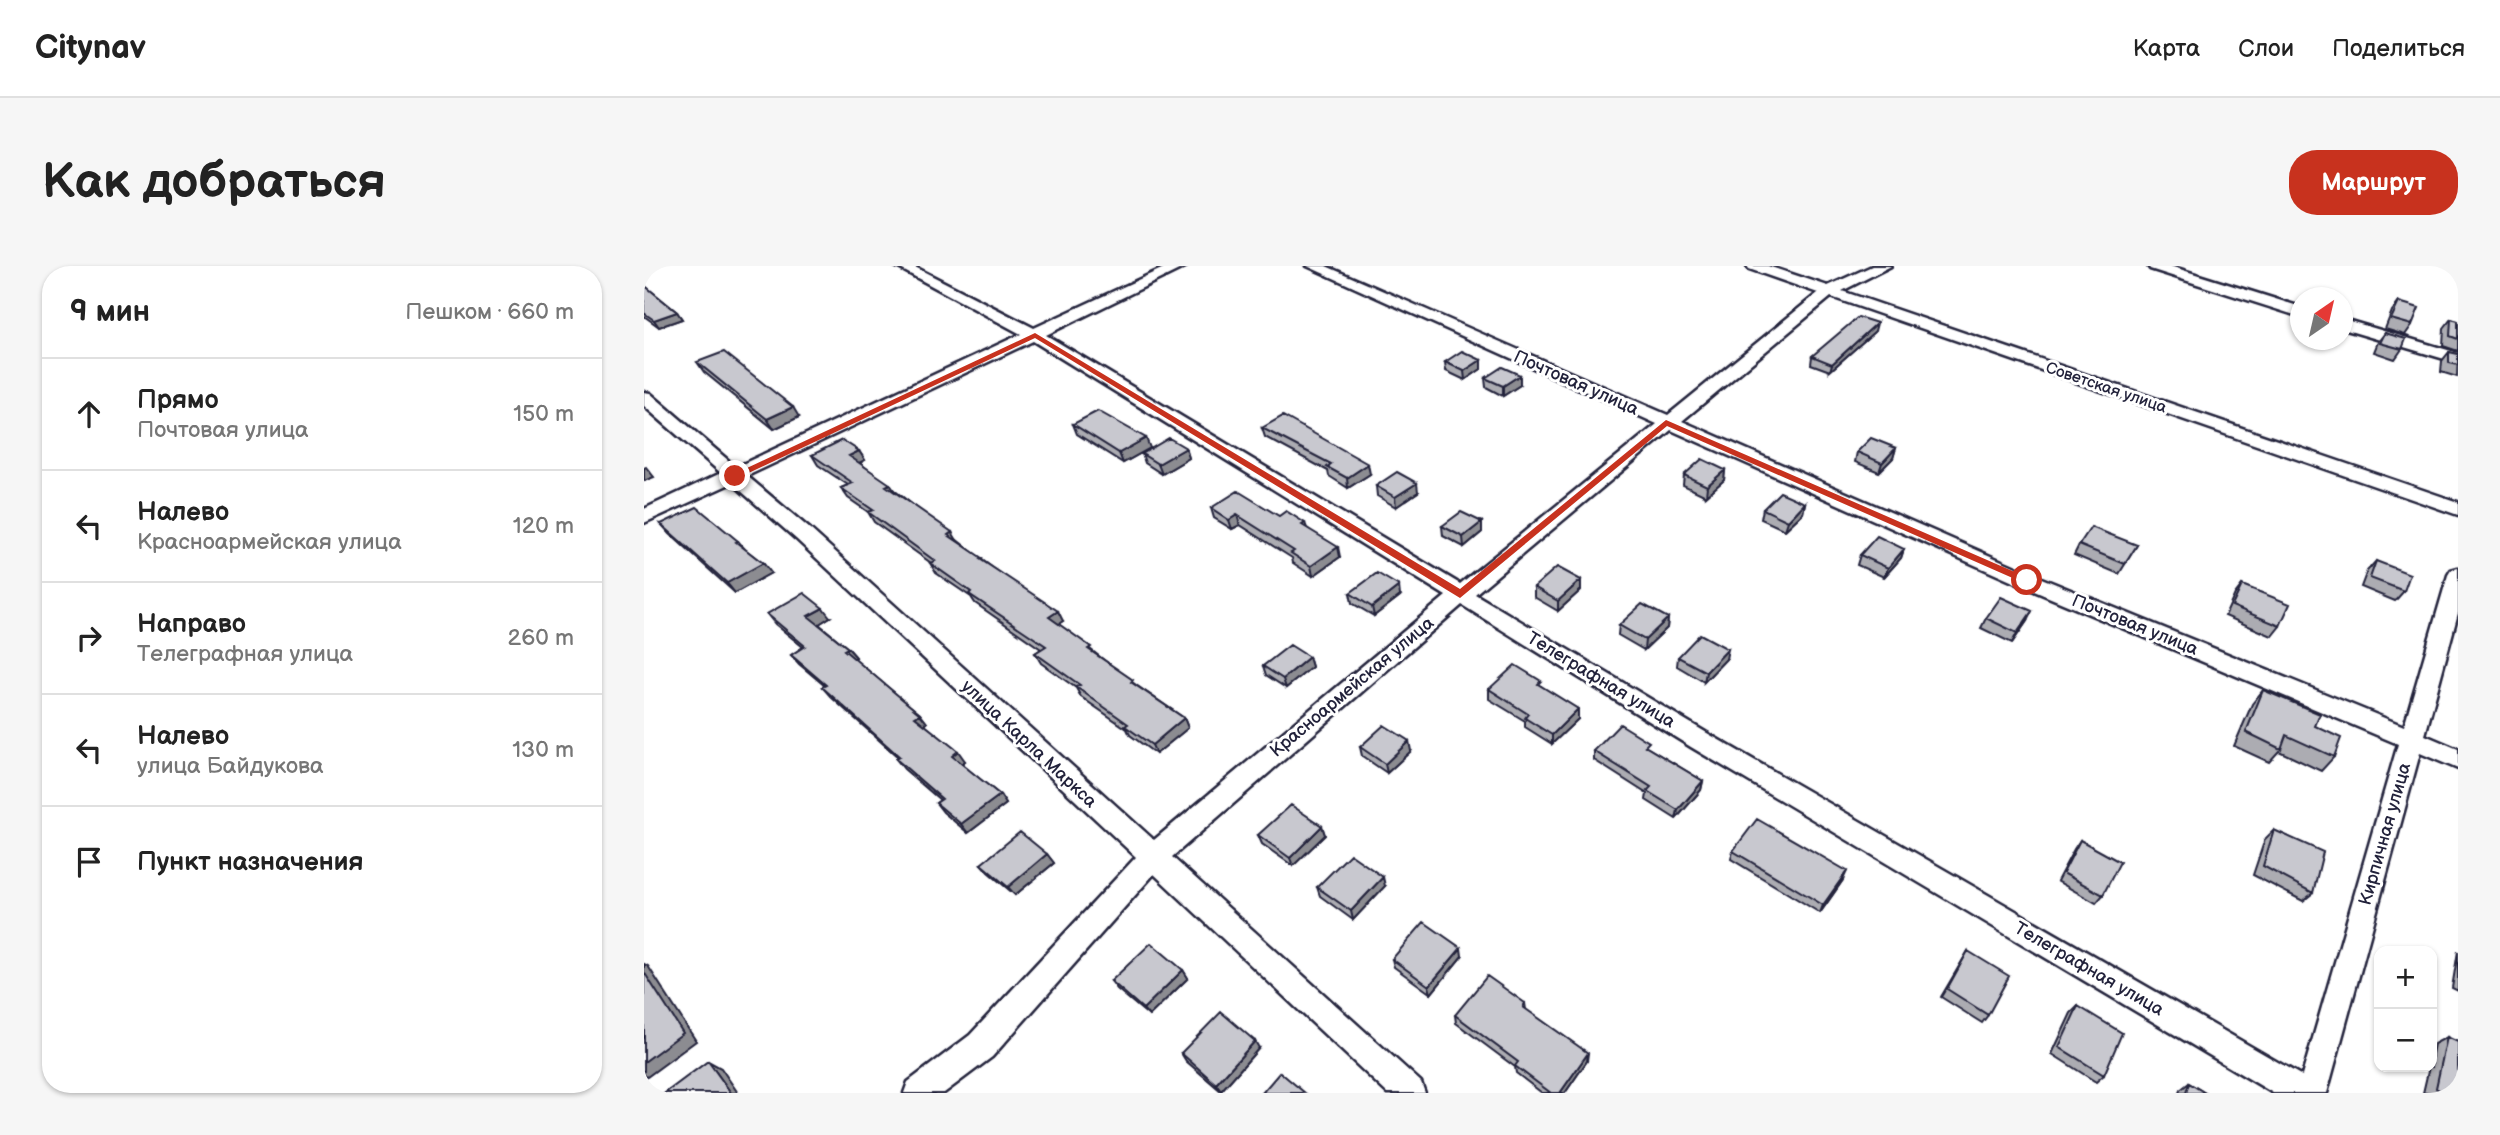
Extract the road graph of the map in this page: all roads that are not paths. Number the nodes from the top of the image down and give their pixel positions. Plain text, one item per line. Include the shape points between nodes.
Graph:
1 (902, 266) edge
2 (1180, 266) edge
3 (1314, 266) edge
4 (1754, 266) edge
5 (1884, 266) edge
6 (2155, 266) edge
7 (1828, 292) junction
8 (2290, 309) edge
9 (2353, 327) edge
10 (1035, 335) junction
11 (2458, 358) edge
12 (644, 397) edge
13 (1666, 423) junction
14 (735, 476) junction
15 (2458, 509) edge
16 (644, 517) edge
17 (2458, 575) edge
18 (1460, 594) junction
19 (2412, 739) junction
20 (2458, 759) edge
21 (1152, 858) junction
22 (919, 1093) edge
23 (1410, 1093) edge
24 (2302, 1093) edge
25 (2312, 1093) edge

1 - 10 street, Телеграфная улица
2 - 10 street
3 - 13 street, Почтовая улица
4 - 7 street, Советская улица
5 - 7 street, Красноармейская улица
6 - 8 street
7 - 13 street, Красноармейская улица
7 - 15 street, Советская улица
9 - 11 street
10 - 14 street
10 - 18 street, Телеграфная улица
12 - 14 street, улица Карла Маркса
13 - 18 street, Красноармейская улица
13 - 19 street, Почтовая улица via 2027,580
14 - 16 street
14 - 21 street, улица Карла Маркса
17 - 19 street, Кирпичная улица
18 - 21 street, Красноармейская улица
18 - 24 street, Телеграфная улица via 1711,747
19 - 20 street, Почтовая улица
19 - 25 street, Кирпичная улица
21 - 22 street, Красноармейская улица via 981,1046
21 - 23 street, улица Карла Маркса

